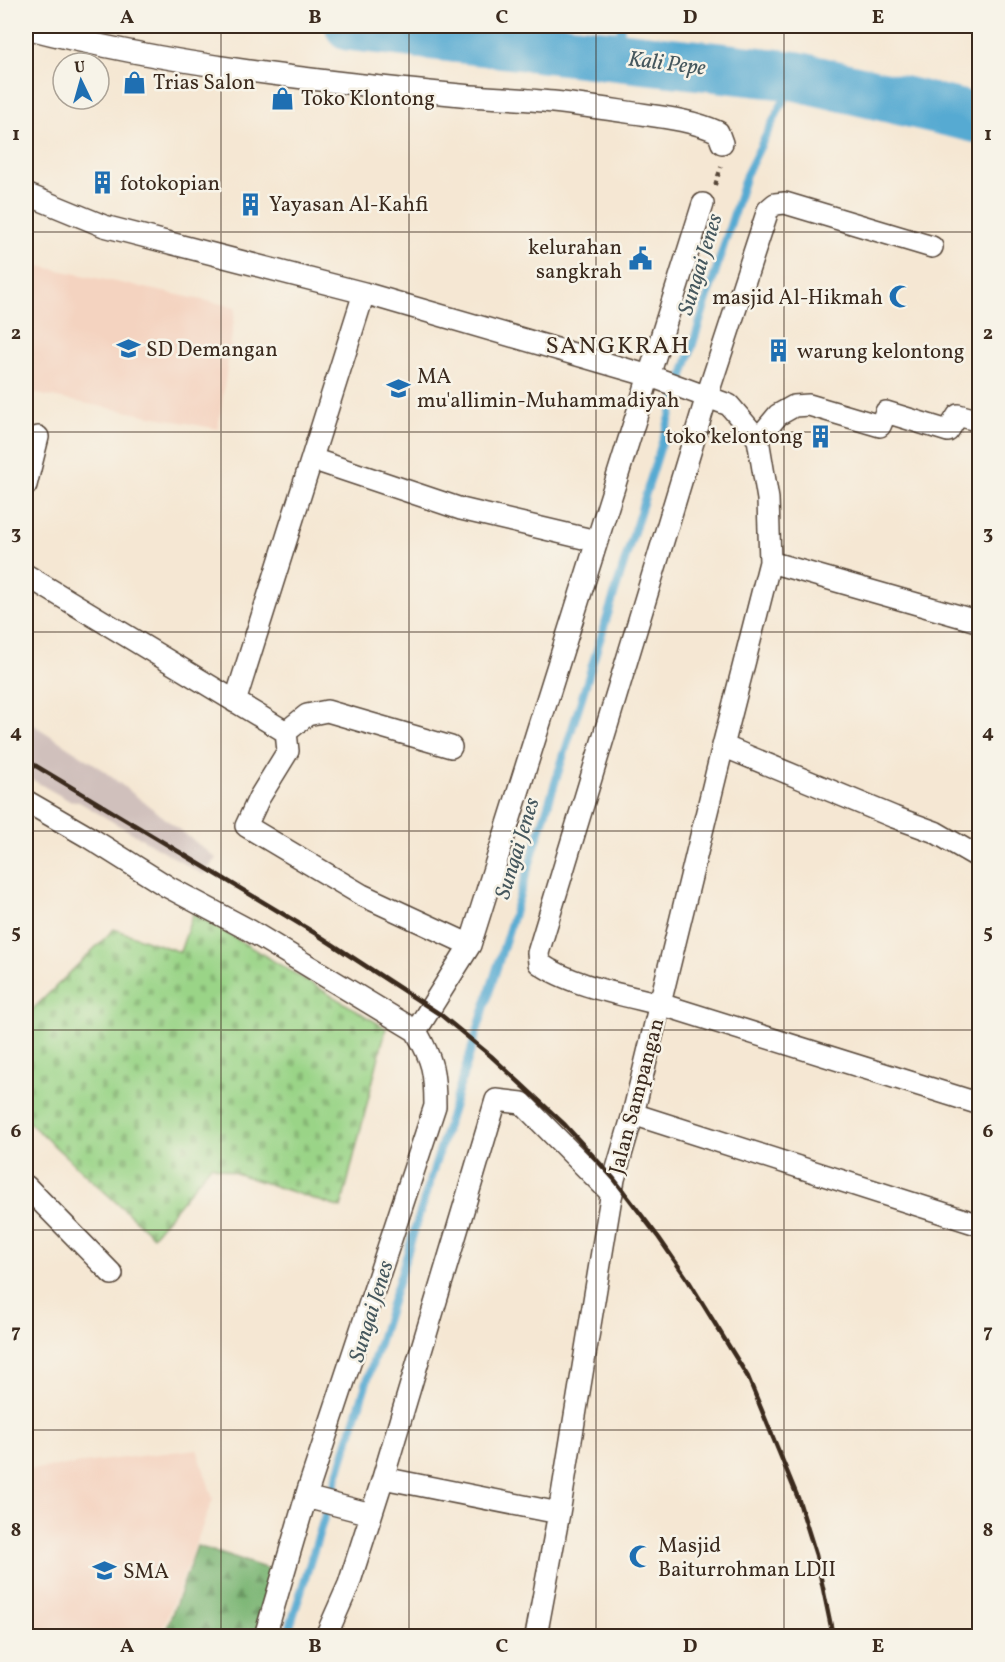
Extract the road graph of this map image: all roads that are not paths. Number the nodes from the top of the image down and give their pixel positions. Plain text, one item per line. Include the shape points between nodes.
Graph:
1 (26, 28) edge
2 (722, 142) road end
3 (26, 194) edge
4 (703, 204) road end
5 (932, 247) dead end
6 (364, 293) junction
7 (651, 376) junction
8 (702, 394) junction
9 (980, 421) edge
10 (38, 437) dead end
11 (758, 439) junction
12 (312, 459) junction
13 (26, 484) edge
14 (596, 541) junction
15 (770, 562) junction
16 (26, 575) edge
17 (980, 622) edge
18 (235, 702) junction
19 (286, 732) junction
20 (723, 746) junction
21 (451, 747) dead end
22 (26, 801) edge
23 (980, 858) edge
24 (470, 945) junction
25 (660, 1004) junction
26 (416, 1031) junction
27 (980, 1104) edge
28 (633, 1114) junction
29 (26, 1186) edge
30 (612, 1194) junction
31 (980, 1225) edge
32 (112, 1274) dead end
33 (383, 1478) junction
34 (312, 1498) junction
35 (372, 1514) junction
36 (560, 1514) junction
37 (265, 1636) edge
38 (326, 1636) edge
39 (536, 1636) edge

1 - 2 street via 127,51 297,76 659,117 703,125 718,132
3 - 6 street via 104,226
4 - 7 street
5 - 8 street via 785,203 775,204 768,210
6 - 7 street
6 - 12 street
7 - 8 street
7 - 14 street
8 - 11 street via 729,405
8 - 25 street via 538,953 539,963 551,971
9 - 11 street via 958,415 948,431 886,412 880,426 808,405 794,406 778,415
10 - 13 street
11 - 15 street, Jalan Sampangan via 768,499
12 - 14 street via 461,509
12 - 18 street
14 - 24 street
15 - 17 street
15 - 20 street, Jalan Sampangan
16 - 18 street
18 - 19 street
19 - 21 street via 307,716 327,711
19 - 24 street via 288,751 246,826 362,895
20 - 23 street via 935,832
20 - 25 street, Jalan Sampangan
22 - 26 street
24 - 26 street
25 - 27 street
25 - 28 street, Jalan Sampangan
26 - 34 street via 430,1056 435,1106
28 - 30 street, Jalan Sampangan
28 - 31 street
29 - 32 street
30 - 33 street via 522,1104 496,1100
30 - 36 street, Jalan Sampangan
33 - 35 street
33 - 36 street
34 - 35 street
34 - 37 street
35 - 38 street via 349,1584
36 - 39 street, Jalan Sampangan

